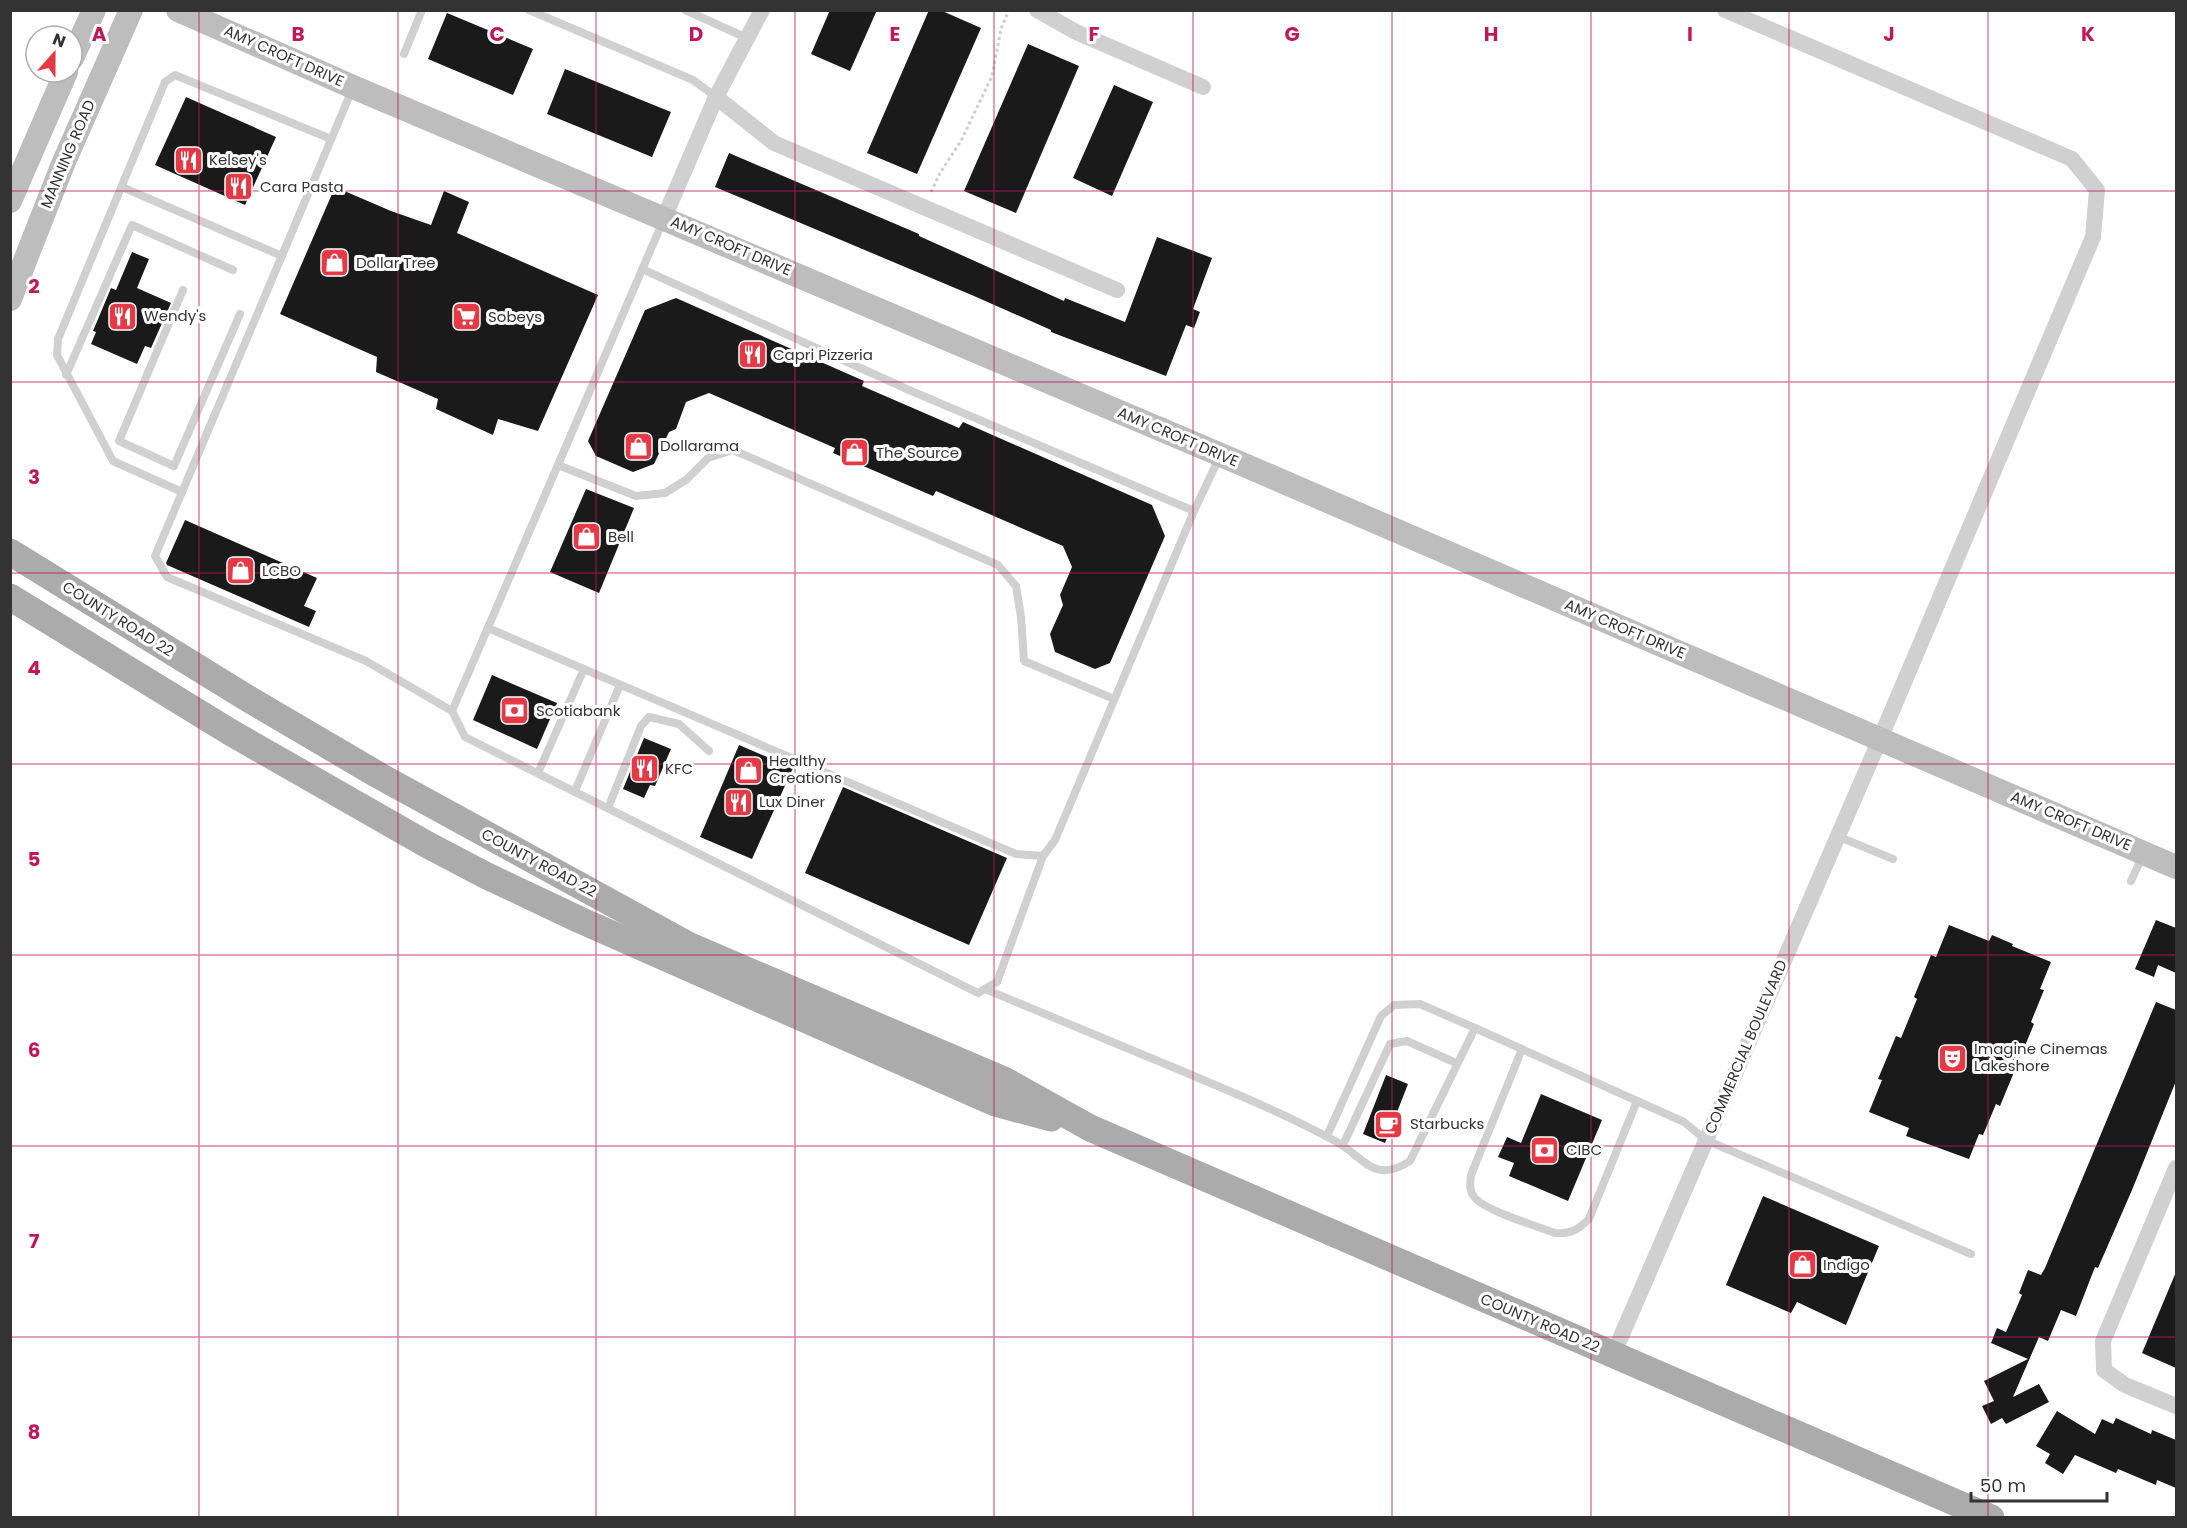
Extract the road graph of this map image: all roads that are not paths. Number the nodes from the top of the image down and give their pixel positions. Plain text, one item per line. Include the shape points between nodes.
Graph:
1 (94, 10) edge
2 (131, 10) edge
3 (178, 10) edge
4 (422, 10) edge
5 (529, 10) edge
6 (685, 10) edge
7 (762, 10) edge
8 (1037, 10) edge
9 (1725, 10) edge
10 (703, 14) edge
11 (84, 32) edge
12 (747, 38) junction
13 (404, 54) dead end
14 (61, 84) edge
15 (353, 87) junction
16 (1203, 87) dead end
17 (716, 97) junction
18 (331, 139) junction
19 (122, 187) junction
20 (10, 201) edge
21 (664, 218) junction
22 (282, 256) junction
23 (642, 269) junction
24 (232, 270) dead end
25 (183, 290) dead end
26 (1117, 290) dead end
27 (10, 299) edge
28 (240, 314) dead end
29 (66, 375) junction
30 (1221, 455) junction
31 (558, 465) junction
32 (182, 492) junction
33 (1194, 511) junction
34 (10, 552) edge
35 (10, 576) edge
36 (17, 603) edge
37 (488, 628) junction
38 (584, 669) junction
39 (620, 685) junction
40 (1114, 699) junction
41 (452, 711) junction
42 (1880, 739) junction
43 (709, 752) dead end
44 (538, 773) junction
45 (575, 791) junction
46 (608, 808) junction
47 (1837, 836) junction
48 (2144, 852) junction
49 (1042, 856) junction
50 (1893, 859) dead end
51 (2176, 867) edge
52 (2131, 882) dead end
53 (690, 946) junction
54 (985, 988) junction
55 (1475, 1028) junction
56 (1522, 1049) junction
57 (1456, 1063) junction
58 (1637, 1101) junction
59 (1090, 1128) junction
60 (1327, 1136) junction
61 (1706, 1140) junction
62 (1343, 1145) junction
63 (2176, 1168) edge
64 (1971, 1254) dead end
65 (1613, 1355) junction
66 (2176, 1406) edge
67 (1991, 1518) edge

1 - 11 street
2 - 27 street, MANNING ROAD via 63,164
3 - 15 street, AMY CROFT DRIVE
4 - 13 lane
5 - 17 lane via 693,80
6 - 10 lane
7 - 12 street
8 - 16 street via 1076,32
9 - 42 street, COMMERCIAL BOULEVARD via 2072,159 2097,190 2093,237
10 - 12 lane
12 - 17 street
14 - 20 street
15 - 18 lane
15 - 21 street, AMY CROFT DRIVE
17 - 21 street
17 - 26 street via 774,143
18 - 19 lane via 176,75 165,82
18 - 22 lane
19 - 22 lane
19 - 29 lane via 58,339 57,355
21 - 23 lane
21 - 30 street, AMY CROFT DRIVE
22 - 32 lane
23 - 31 lane
23 - 33 lane via 909,390
24 - 29 lane via 132,225
25 - 28 lane via 119,441 174,465
29 - 32 lane via 113,461
30 - 33 lane
30 - 42 street, AMY CROFT DRIVE
31 - 37 lane
31 - 40 lane via 636,496 665,494 708,458 733,450 998,566 1016,586 1024,661
32 - 41 lane via 155,556 167,577 366,661
33 - 40 lane
34 - 53 main road, COUNTY ROAD 22 via 378,775
35 - 53 main road via 260,730 408,815 529,876
36 - 59 main road, COUNTY ROAD 22 via 230,732 485,875 995,1102
37 - 38 lane
37 - 41 lane
38 - 39 lane
38 - 44 lane
39 - 45 lane
39 - 49 lane via 1016,854
40 - 49 lane via 1055,840
41 - 44 lane via 465,736
42 - 47 street, COMMERCIAL BOULEVARD
42 - 48 street, AMY CROFT DRIVE
43 - 46 lane via 679,724 649,717 640,726
44 - 45 lane
45 - 46 lane
46 - 54 lane via 978,993
47 - 50 lane
47 - 61 street, COMMERCIAL BOULEVARD
48 - 51 street, AMY CROFT DRIVE
48 - 52 lane
49 - 54 lane via 996,982
53 - 59 main road, COUNTY ROAD 22 via 1006,1081
54 - 60 lane via 1293,1118
55 - 56 lane
55 - 57 lane
55 - 60 lane via 1420,1004 1394,1005 1381,1016
56 - 58 lane
56 - 58 lane via 1471,1175 1470,1188 1485,1206 1555,1233 1567,1234 1578,1229 1589,1219
57 - 62 lane via 1407,1041 1390,1044
57 - 62 lane via 1410,1161 1396,1170 1380,1171
58 - 61 lane via 1684,1122
59 - 65 main road, COUNTY ROAD 22
60 - 62 lane
61 - 64 lane
61 - 65 street, COMMERCIAL BOULEVARD
63 - 66 street via 2103,1341 2104,1370 2125,1385
65 - 67 main road, COUNTY ROAD 22

